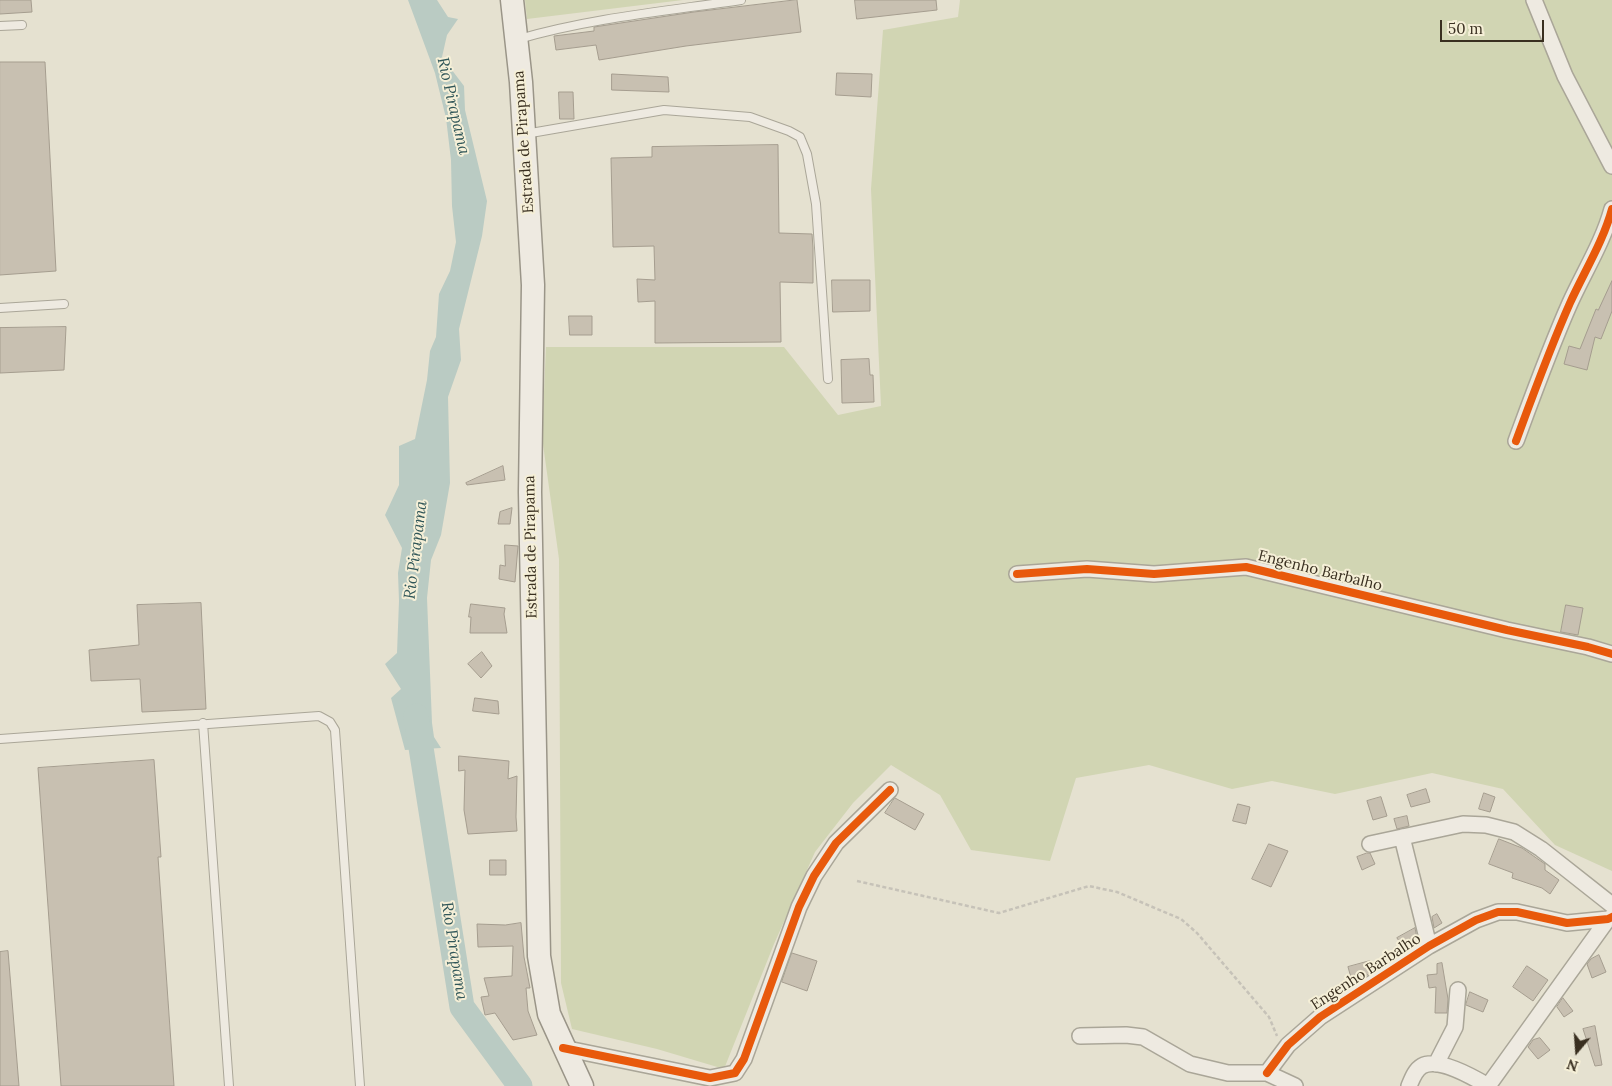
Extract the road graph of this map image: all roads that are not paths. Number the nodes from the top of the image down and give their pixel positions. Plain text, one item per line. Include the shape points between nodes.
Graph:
1 (512, 0) edge
2 (741, 0) edge
3 (1534, 0) edge
4 (22, 25) dead end
5 (0, 26) edge
6 (516, 40) junction
7 (524, 134) junction
8 (1612, 166) edge
9 (1612, 209) edge
10 (64, 304) dead end
11 (0, 308) edge
12 (828, 379) dead end
13 (1516, 441) dead end
14 (1016, 574) dead end
15 (1612, 654) edge
16 (203, 723) junction
17 (0, 739) edge
18 (890, 790) dead end
19 (1402, 837) junction
20 (1370, 844) dead end
21 (1611, 914) edge
22 (1429, 946) junction
23 (1458, 990) dead end
24 (1080, 1036) dead end
25 (563, 1048) junction
26 (1436, 1064) junction
27 (1267, 1073) junction
28 (229, 1086) edge
29 (360, 1086) edge
30 (582, 1086) edge
31 (1295, 1086) edge
32 (1409, 1086) edge
33 (1488, 1086) edge

1 - 6 main road, Estrada de Pirapama
2 - 6 lane via 592,22
3 - 8 street via 1566,76
4 - 5 lane
6 - 7 main road, Estrada de Pirapama
7 - 12 lane via 664,110 750,117 790,130 800,138 807,154 816,204
7 - 25 main road, Estrada de Pirapama via 533,285 530,492 539,956 548,1014
9 - 13 street via 1603,237 1560,326
10 - 11 lane
14 - 15 street, Engenho Barbalho via 1087,569 1154,574 1246,567
16 - 17 lane
16 - 28 lane
16 - 29 lane via 319,716 330,722 335,730
18 - 25 street via 836,843 814,876 799,907 744,1059 735,1073 710,1078
19 - 20 street
19 - 21 street via 1463,824 1486,825 1514,832 1541,849
19 - 22 street
21 - 22 street, Engenho Barbalho via 1567,923 1517,912 1498,912 1476,920
21 - 33 street
22 - 27 street, Engenho Barbalho via 1320,1017 1283,1052
23 - 26 street via 1455,1027
24 - 27 street via 1143,1037 1190,1064 1228,1073
25 - 30 main road, Estrada de Pirapama
26 - 32 street via 1417,1070
26 - 33 street
27 - 31 street

